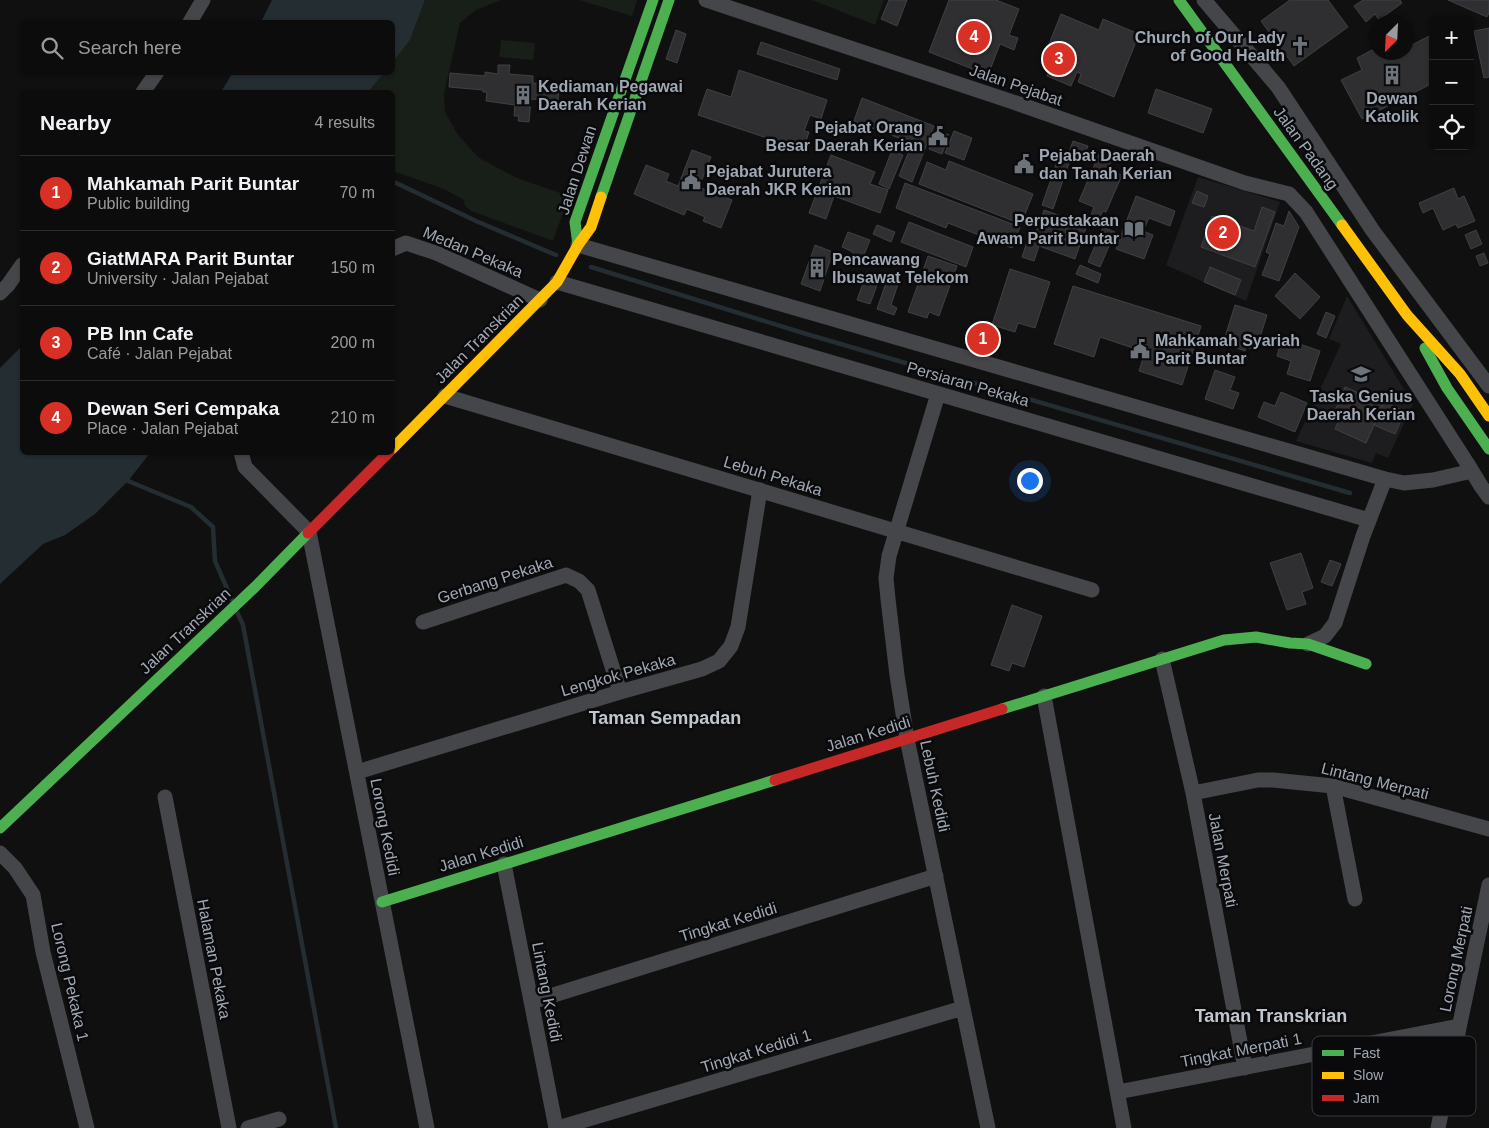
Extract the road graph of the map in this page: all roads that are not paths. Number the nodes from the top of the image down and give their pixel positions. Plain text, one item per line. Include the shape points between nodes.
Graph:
1 (203, 0) edge
2 (653, 0) edge
3 (669, 0) edge
4 (706, 0) edge
5 (1179, 0) edge
6 (1204, 0) edge
7 (191, 20) edge
8 (155, 75) edge
9 (144, 90) edge
10 (578, 245) junction
11 (395, 248) edge
12 (20, 268) edge
13 (557, 282) junction
14 (0, 293) edge
15 (540, 300) junction
16 (1407, 315) junction
17 (1489, 386) edge
18 (938, 394) junction
19 (444, 396) junction
20 (1489, 416) edge
21 (395, 445) edge
22 (1489, 449) edge
23 (242, 455) edge
24 (386, 455) edge
25 (1472, 471) junction
26 (1385, 479) junction
27 (760, 490) junction
28 (1489, 497) edge
29 (1369, 520) junction
30 (896, 531) junction
31 (309, 532) junction
32 (1092, 590) dead end
33 (422, 622) dead end
34 (1308, 644) junction
35 (1162, 660) junction
36 (1366, 664) dead end
37 (620, 692) junction
38 (1044, 696) junction
39 (908, 739) junction
40 (357, 772) junction
41 (1333, 786) junction
42 (1193, 793) junction
43 (165, 798) dead end
44 (0, 828) edge
45 (1489, 829) edge
46 (0, 853) edge
47 (504, 864) junction
48 (936, 876) junction
49 (1489, 885) edge
50 (1355, 899) dead end
51 (382, 902) junction
52 (531, 1002) junction
53 (963, 1008) junction
54 (1459, 1026) junction
55 (1408, 1036) edge
56 (1457, 1036) edge
57 (1312, 1055) edge
58 (1245, 1068) junction
59 (1118, 1092) junction
60 (279, 1120) dead end
61 (87, 1128) edge
62 (229, 1128) edge
63 (248, 1128) edge
64 (426, 1128) edge
65 (557, 1128) edge
66 (988, 1128) edge
67 (1124, 1128) edge

1 - 7 street
2 - 10 street, Jalan Dewan via 575,222
3 - 10 street, Jalan Dewan via 591,228
4 - 25 street, Jalan Pejabat via 1245,183 1289,194 1306,212
5 - 16 street, Jalan Padang
6 - 17 street via 1278,87 1373,231
8 - 9 street
10 - 13 street, Jalan Transkrian
10 - 26 street
11 - 15 street, Medan Pekaka via 406,243 436,253
12 - 14 street
13 - 15 street, Jalan Transkrian
13 - 18 street, Persiaran Pekaka
15 - 19 street, Jalan Transkrian
16 - 20 street, Jalan Padang via 1460,374
16 - 22 street, Jalan Padang via 1447,388
18 - 29 street, Persiaran Pekaka
18 - 30 street, Lebuh Kedidi
19 - 21 street, Jalan Transkrian
19 - 27 street, Lebuh Pekaka
23 - 31 street via 245,467
24 - 31 street, Jalan Transkrian
25 - 26 street via 1404,483
25 - 28 street
26 - 29 street
27 - 30 street, Lebuh Pekaka
27 - 37 street, Lengkok Pekaka via 738,626 731,646 719,661 702,669
29 - 34 street via 1335,624 1324,636
30 - 32 street, Lebuh Pekaka
30 - 39 street, Lebuh Kedidi via 886,578
31 - 40 street, Lorong Kedidi
31 - 44 street, Jalan Transkrian
33 - 37 street, Gerbang Pekaka via 566,575 588,590
34 - 35 street, Jalan Kedidi via 1256,637 1224,640
34 - 36 street, Jalan Kedidi
35 - 38 street, Jalan Kedidi
35 - 42 street, Jalan Merpati
37 - 40 street, Lengkok Pekaka
38 - 39 street, Jalan Kedidi
38 - 59 street
39 - 47 street, Jalan Kedidi
39 - 48 street, Lebuh Kedidi
40 - 51 street, Lorong Kedidi
41 - 42 street, Lintang Merpati via 1258,780
41 - 45 street, Lintang Merpati
41 - 50 street
42 - 58 street, Jalan Merpati
43 - 62 street, Halaman Pekaka
46 - 61 street, Lorong Pekaka 1 via 15,868 33,895 43,952
47 - 51 street, Jalan Kedidi
47 - 52 street, Lintang Kedidi
48 - 52 street, Tingkat Kedidi
48 - 53 street, Lebuh Kedidi
49 - 54 street, Lorong Merpati
51 - 64 street, Lorong Kedidi
52 - 65 street, Lintang Kedidi
53 - 65 street, Tingkat Kedidi 1
53 - 66 street, Lebuh Kedidi
54 - 55 street, Tingkat Merpati 1
54 - 56 street, Lorong Merpati
57 - 58 street, Tingkat Merpati 1
58 - 59 street, Tingkat Merpati 1
59 - 67 street
60 - 63 street

